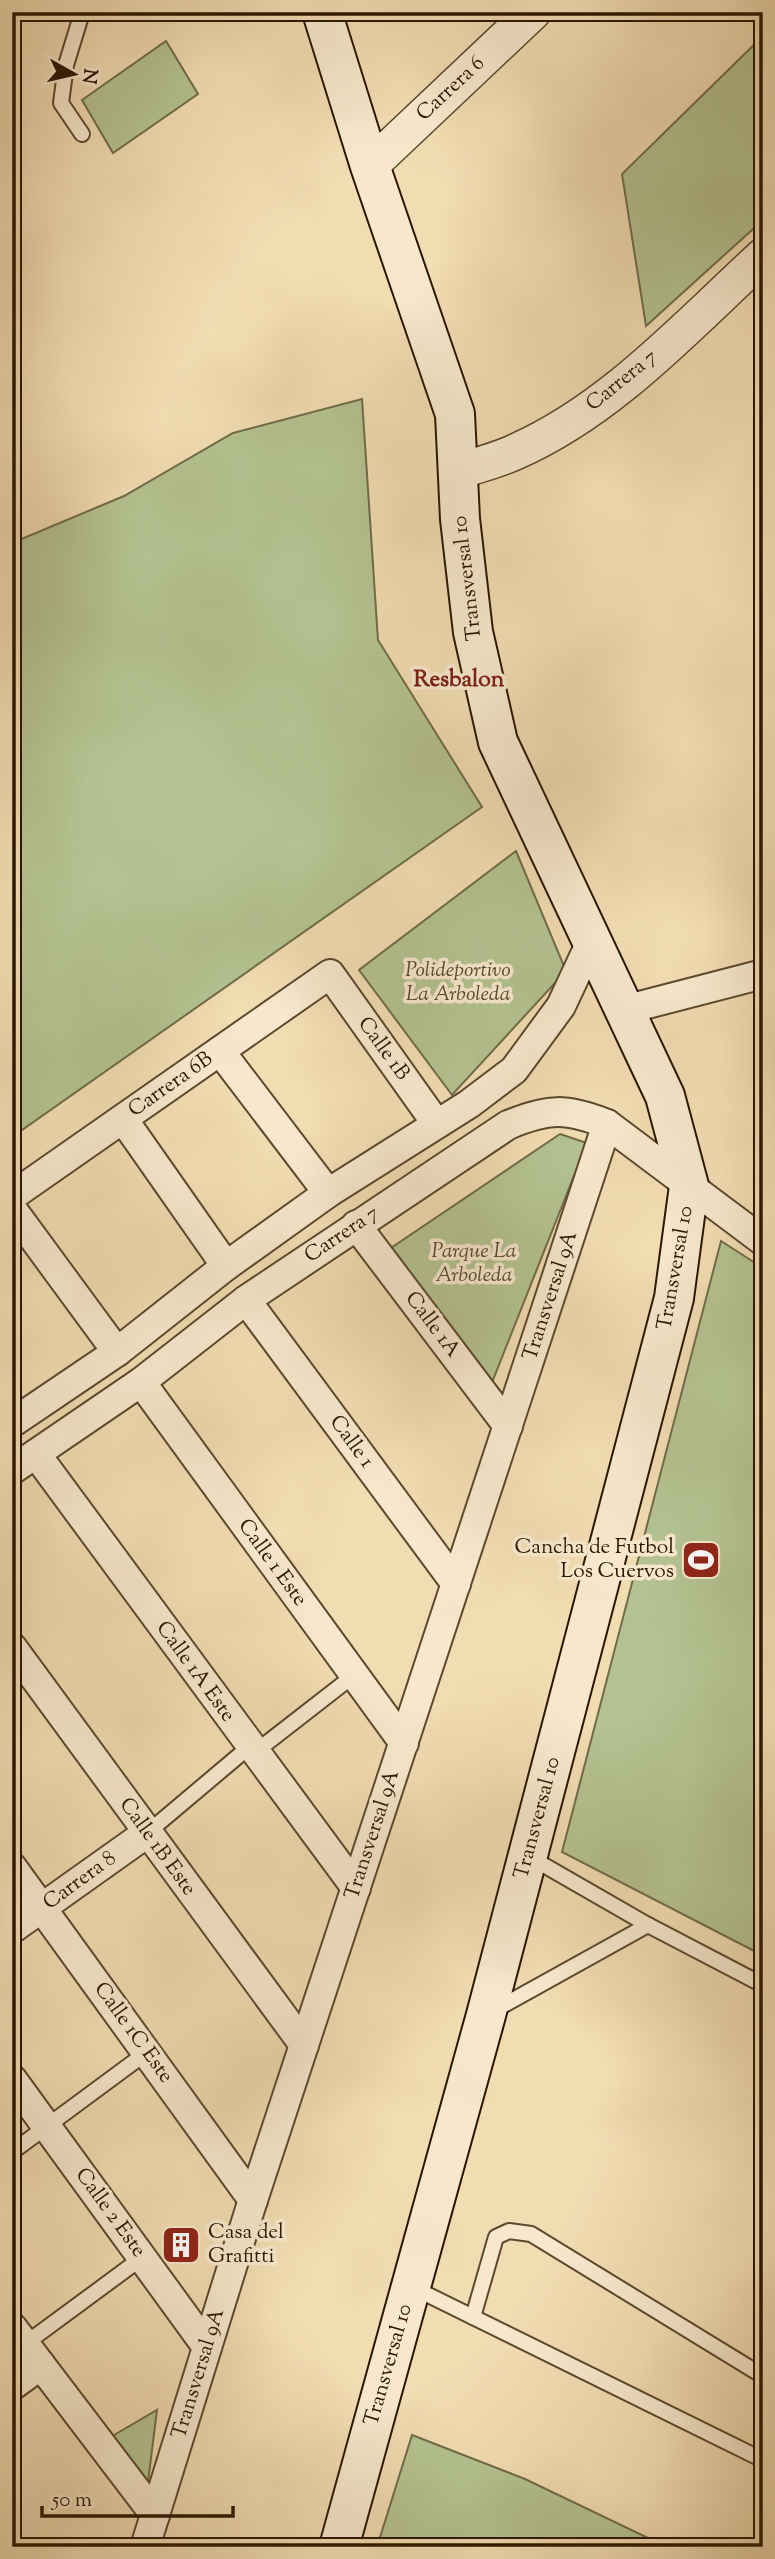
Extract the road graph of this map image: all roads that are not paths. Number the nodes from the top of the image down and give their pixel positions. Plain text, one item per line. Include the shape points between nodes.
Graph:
1 (80, 12) edge
2 (322, 12) edge
3 (533, 12) edge
4 (82, 134) dead end
5 (370, 166) junction
6 (763, 256) edge
7 (459, 471) junction
8 (591, 942) junction
9 (763, 974) edge
10 (330, 975) joint
11 (624, 1010) junction
12 (220, 1051) junction
13 (123, 1119) junction
14 (436, 1124) junction
15 (607, 1124) junction
16 (689, 1186) junction
17 (328, 1193) junction
18 (12, 1196) edge
19 (12, 1209) edge
20 (356, 1225) junction
21 (763, 1241) edge
22 (226, 1266) junction
23 (246, 1300) junction
24 (117, 1352) junction
25 (141, 1382) junction
26 (13, 1421) edge
27 (508, 1426) junction
28 (36, 1454) junction
29 (12, 1470) edge
30 (456, 1584) junction
31 (12, 1647) edge
32 (353, 1676) junction
33 (404, 1743) junction
34 (252, 1750) junction
35 (147, 1833) junction
36 (528, 1856) junction
37 (12, 1867) edge
38 (356, 1888) junction
39 (42, 1908) junction
40 (648, 1925) junction
41 (12, 1929) edge
42 (763, 1985) edge
43 (486, 2015) junction
44 (304, 2045) junction
45 (146, 2053) junction
46 (12, 2079) edge
47 (47, 2127) junction
48 (12, 2152) edge
49 (253, 2200) junction
50 (143, 2257) junction
51 (411, 2286) junction
52 (473, 2317) junction
53 (26, 2346) edge
54 (207, 2347) junction
55 (763, 2376) edge
56 (12, 2386) edge
57 (763, 2460) edge
58 (155, 2515) junction
59 (145, 2547) edge
60 (339, 2547) edge

1 - 4 lane via 61,103
2 - 5 main road, Transversal 10
3 - 5 street, Carrera 6
5 - 7 main road, Transversal 10 via 456,414
6 - 7 street, Carrera 7 via 633,375 567,425 514,453
7 - 8 main road, Transversal 10 via 473,632 498,742
8 - 11 main road, Transversal 10
8 - 14 street, Carrera 7 via 561,1006 514,1070
9 - 11 street
10 - 12 street, Carrera 6B
10 - 14 street, Calle 1B
11 - 16 main road, Transversal 10 via 665,1096
12 - 13 street, Carrera 6B
12 - 17 street
13 - 18 street, Carrera 6B
13 - 22 street
14 - 17 street, Carrera 7
15 - 16 street, Carrera 7
15 - 20 street, Carrera 7 via 578,1112 558,1110 508,1125
15 - 27 street, Transversal 9A
16 - 21 street, Carrera 7
16 - 36 main road, Transversal 10 via 674,1298
17 - 22 street, Carrera 7
19 - 24 street
20 - 23 street, Carrera 7
20 - 27 street, Calle 1A
22 - 24 street, Carrera 7
23 - 25 street, Carrera 7
23 - 30 street, Calle 1
24 - 26 street, Carrera 7
25 - 28 street, Carrera 7
25 - 32 street, Calle 1 Este
27 - 30 street, Transversal 9A
28 - 29 street, Carrera 7
28 - 34 street, Calle 1A Este
30 - 33 street, Transversal 9A
31 - 35 street, Calle 1B Este
32 - 33 street, Calle 1 Este
32 - 34 lane
33 - 38 street, Transversal 9A
34 - 35 lane
34 - 38 street, Calle 1A Este
35 - 39 street, Carrera 8
35 - 44 street, Calle 1B Este
36 - 40 lane
36 - 43 main road, Transversal 10
37 - 39 street, Calle 1C Este
38 - 44 street, Transversal 9A
39 - 41 street, Carrera 8
39 - 45 street, Calle 1C Este
40 - 42 lane
40 - 43 lane
43 - 51 main road, Transversal 10
44 - 49 street, Transversal 9A
45 - 47 lane
45 - 49 street, Calle 1C Este
46 - 47 street, Calle 2 Este
47 - 48 lane
47 - 50 street, Calle 2 Este
49 - 54 street, Transversal 9A
50 - 53 lane
50 - 54 street, Calle 2 Este
51 - 52 lane
51 - 60 main road, Transversal 10
52 - 55 lane via 496,2238 509,2231 531,2234
52 - 57 lane
53 - 56 street
53 - 58 street
54 - 58 street, Transversal 9A
58 - 59 street, Transversal 9A

